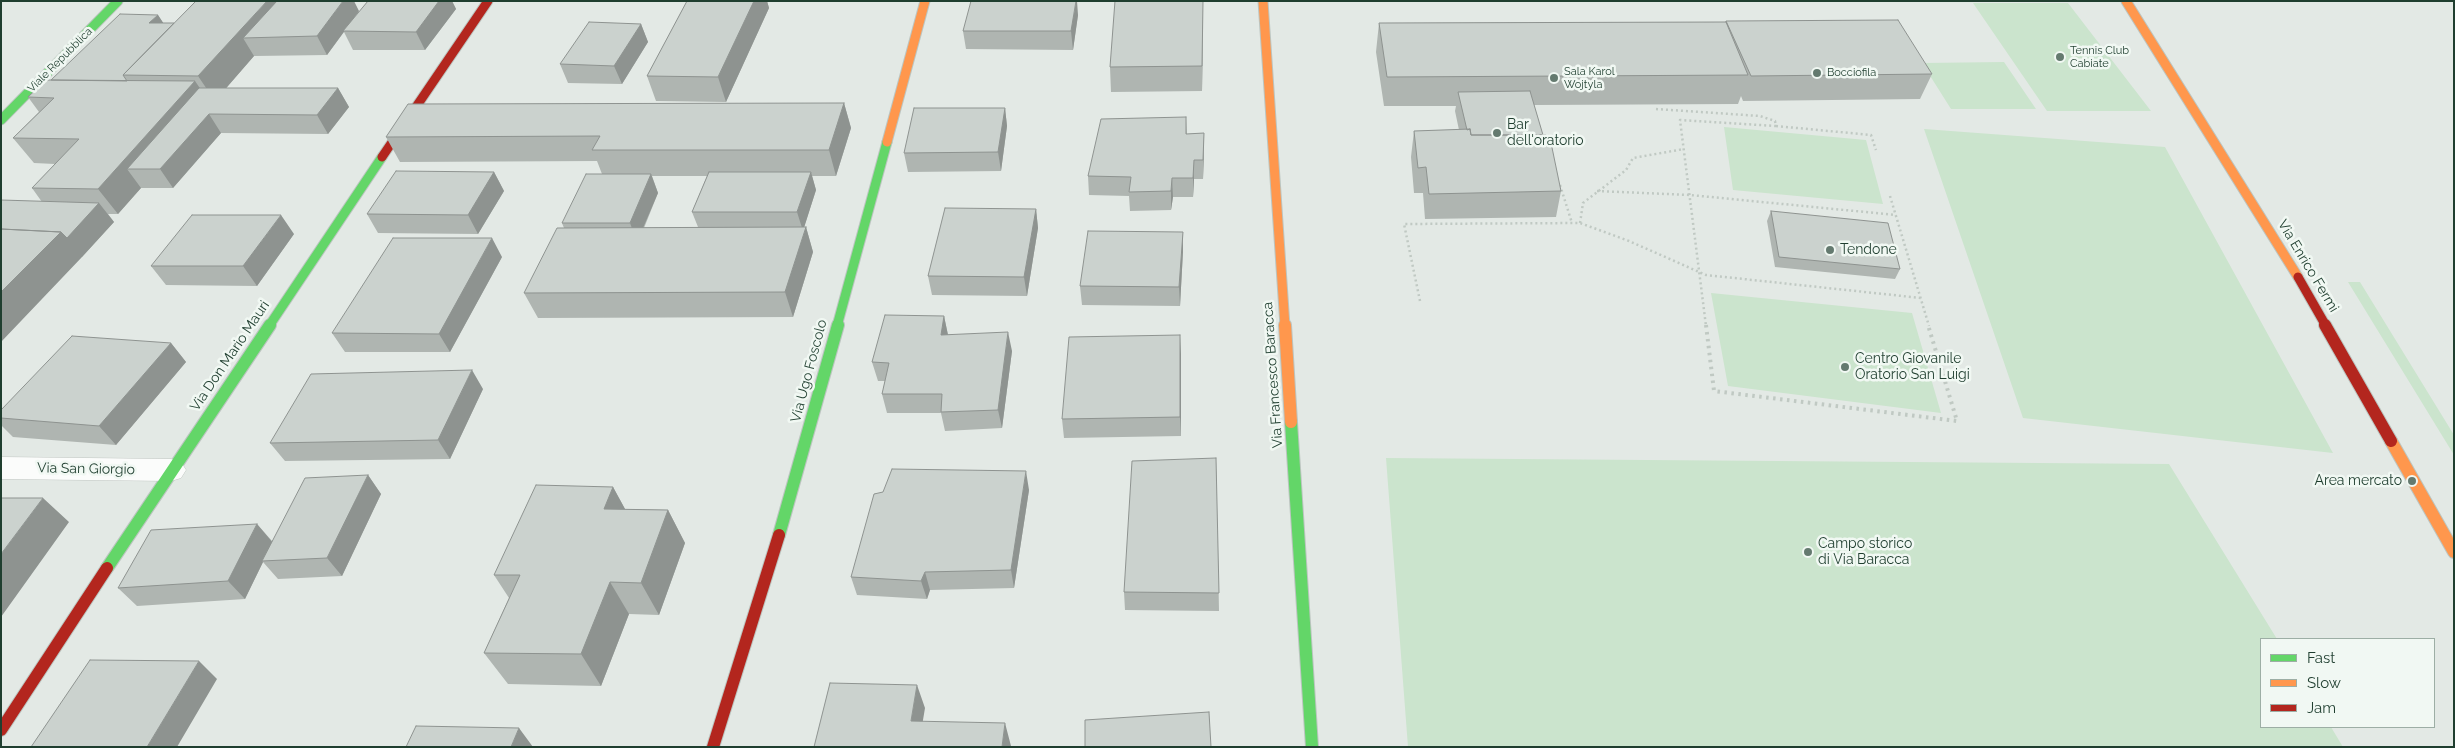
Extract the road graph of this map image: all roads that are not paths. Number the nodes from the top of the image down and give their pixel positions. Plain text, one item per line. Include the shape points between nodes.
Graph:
1 (118, 1) edge
2 (488, 1) edge
3 (925, 1) edge
4 (1263, 1) edge
5 (2126, 1) edge
6 (1, 120) edge
7 (1, 468) edge
8 (171, 470) junction
9 (2454, 552) edge
10 (1, 730) edge
11 (713, 747) edge
12 (1312, 747) edge

1 - 6 street, Viale Repubblica
2 - 8 street, Via Don Mario Mauri
3 - 11 street, Via Ugo Foscolo via 795,482
4 - 12 street, Via Francesco Baracca
5 - 9 street, Via Enrico Fermi via 2296,271
7 - 8 street, Via San Giorgio
8 - 10 street, Via Don Mario Mauri

